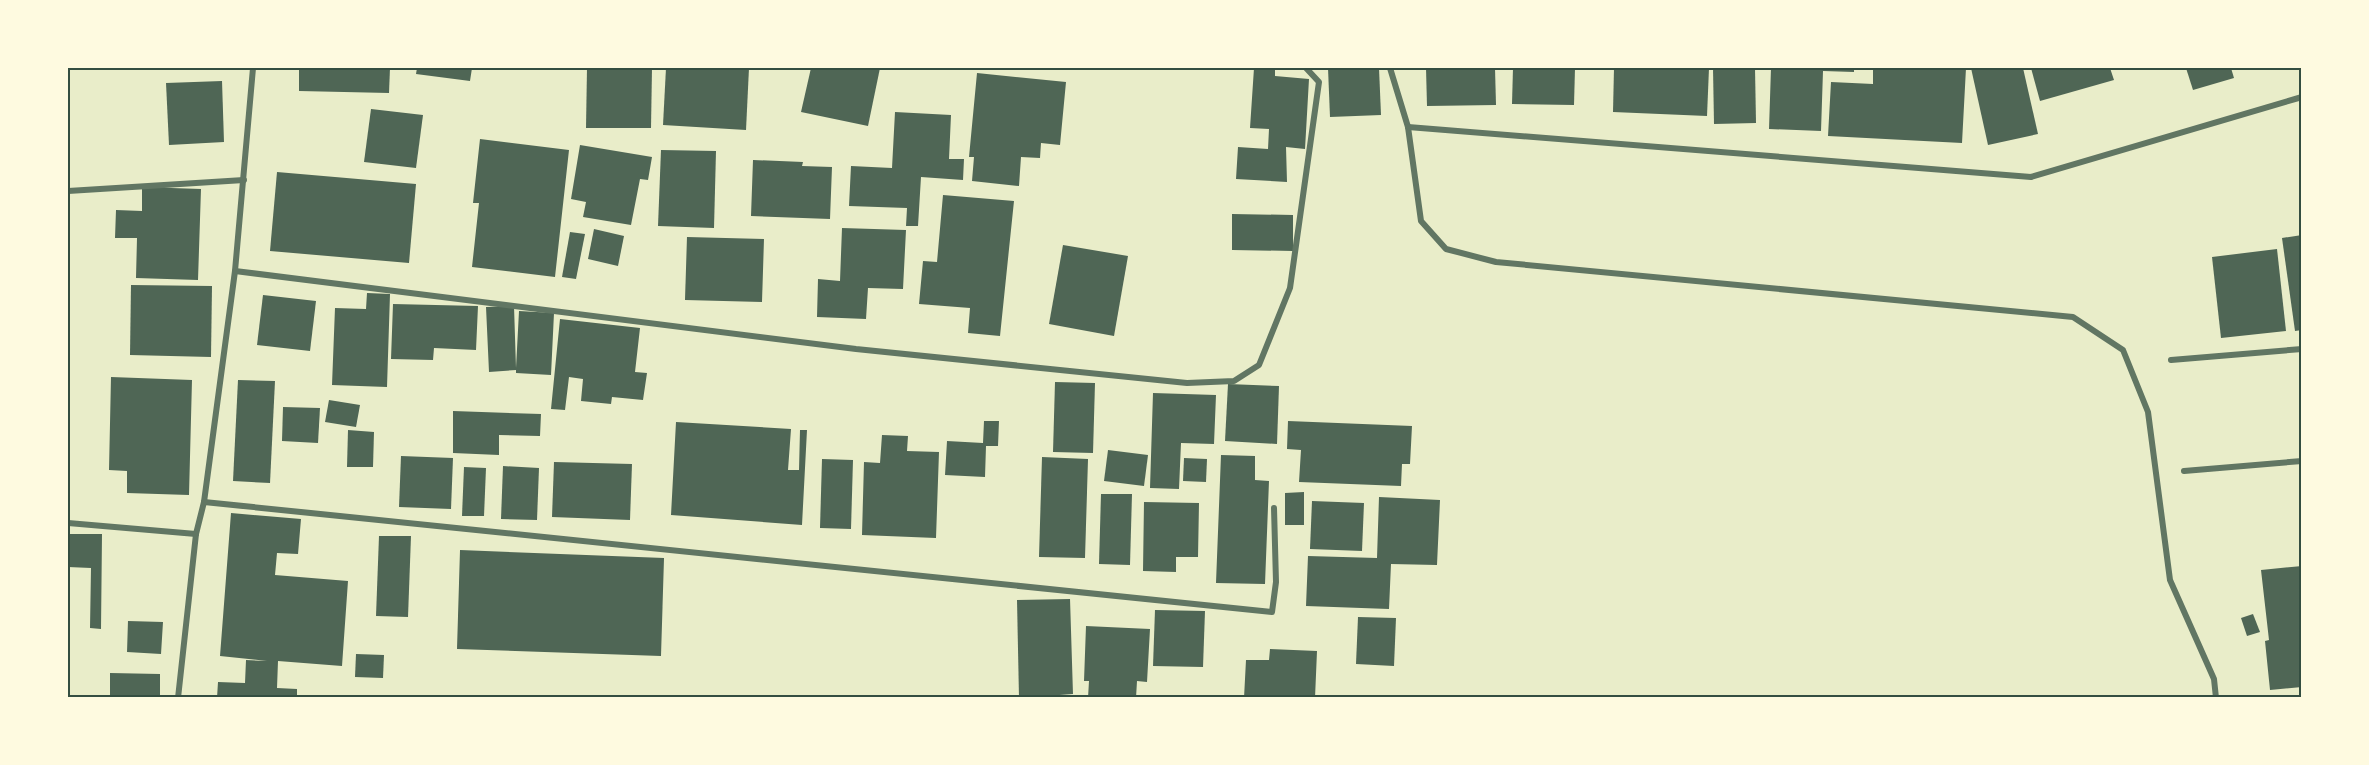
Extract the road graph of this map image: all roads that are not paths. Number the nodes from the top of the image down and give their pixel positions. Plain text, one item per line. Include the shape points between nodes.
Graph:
1 (253, 68) edge
2 (1306, 68) edge
3 (1390, 68) edge
4 (2301, 97) edge
5 (1408, 127) junction
6 (244, 180) junction
7 (68, 191) edge
8 (235, 271) junction
9 (2301, 349) edge
10 (2171, 360) dead end
11 (2301, 461) edge
12 (2184, 471) dead end
13 (204, 502) junction
14 (1274, 508) dead end
15 (68, 523) edge
16 (196, 534) junction
17 (178, 698) edge
18 (2216, 698) edge

1 - 6 street
2 - 8 street via 1319,82 1290,288 1259,365 1234,381 1187,383 856,349
3 - 5 street
4 - 5 street via 2031,177
5 - 18 street via 1421,221 1446,249 1496,262 2073,317 2122,350 2148,412 2170,580 2214,679
6 - 7 street
6 - 8 street
8 - 13 street
9 - 10 street
11 - 12 street
13 - 14 street via 1272,612 1276,582
13 - 16 street
15 - 16 street
16 - 17 street

